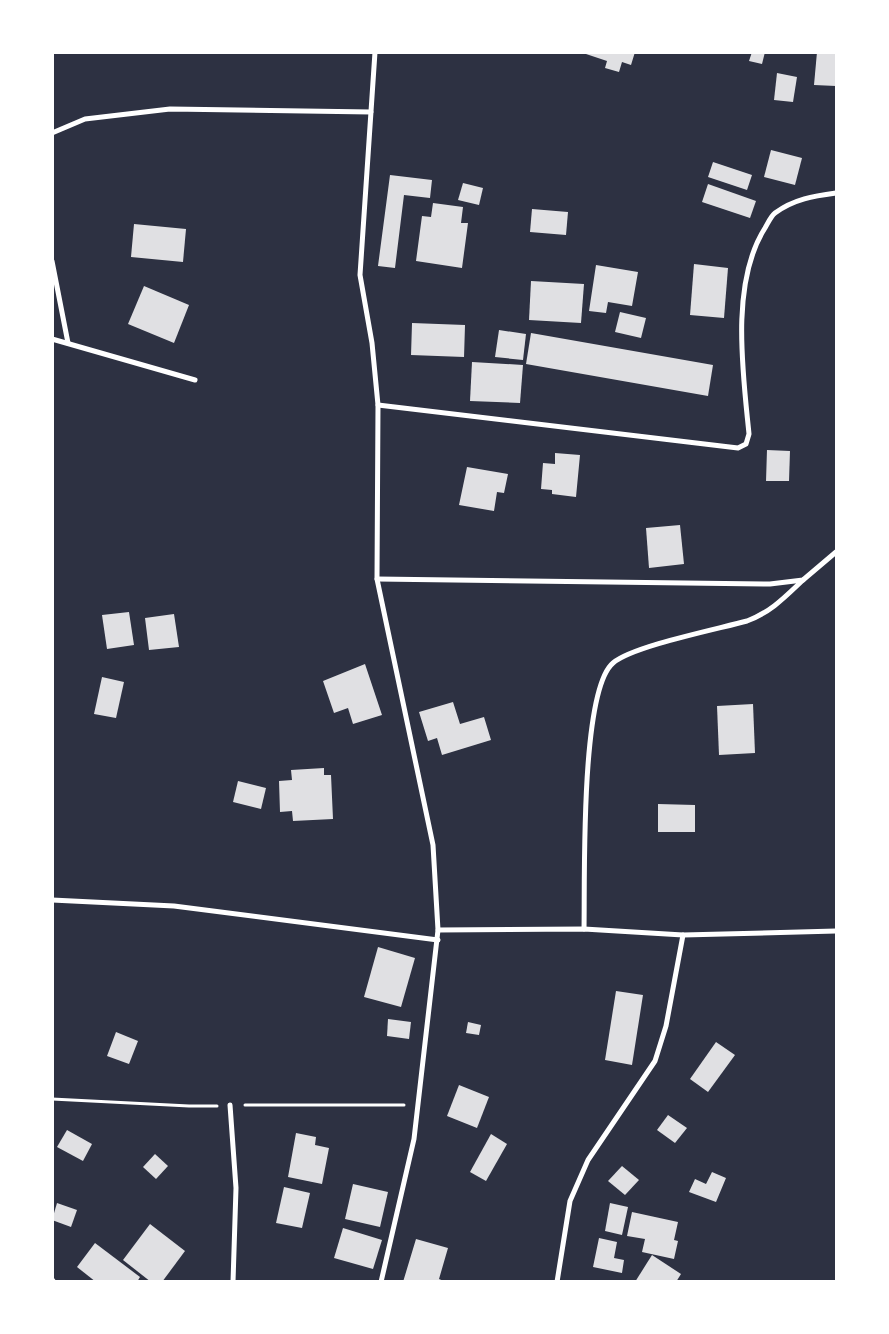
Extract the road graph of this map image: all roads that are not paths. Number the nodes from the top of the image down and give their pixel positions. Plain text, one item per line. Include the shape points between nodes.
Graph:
1 (375, 52) edge
2 (371, 112) junction
3 (52, 133) edge
4 (836, 193) edge
5 (52, 261) edge
6 (52, 338) edge
7 (68, 343) junction
8 (195, 380) dead end
9 (378, 405) junction
10 (836, 552) edge
11 (377, 579) junction
12 (803, 580) junction
13 (52, 900) edge
14 (584, 929) junction
15 (438, 930) junction
16 (836, 931) edge
17 (683, 935) junction
18 (438, 940) junction
19 (230, 1105) dead end
20 (233, 1282) edge
21 (381, 1282) edge
22 (557, 1282) edge

1 - 2 street
2 - 3 street via 170,109 86,119
2 - 9 street via 360,275 372,343
4 - 9 street via 804,198 774,214 757,240 744,289 741,351 749,434 746,444 738,448
5 - 7 street
6 - 7 street
7 - 8 street
9 - 11 street
10 - 12 street
11 - 12 street via 751,584
11 - 15 street via 433,845
12 - 14 street via 777,606 748,622 638,650 612,663 602,680 595,706 587,778
13 - 18 street via 174,906
14 - 15 street
14 - 17 street
15 - 18 street
16 - 17 street
17 - 22 street via 666,1026 655,1061 588,1160 570,1201
18 - 21 street via 414,1138
19 - 20 street via 236,1188

